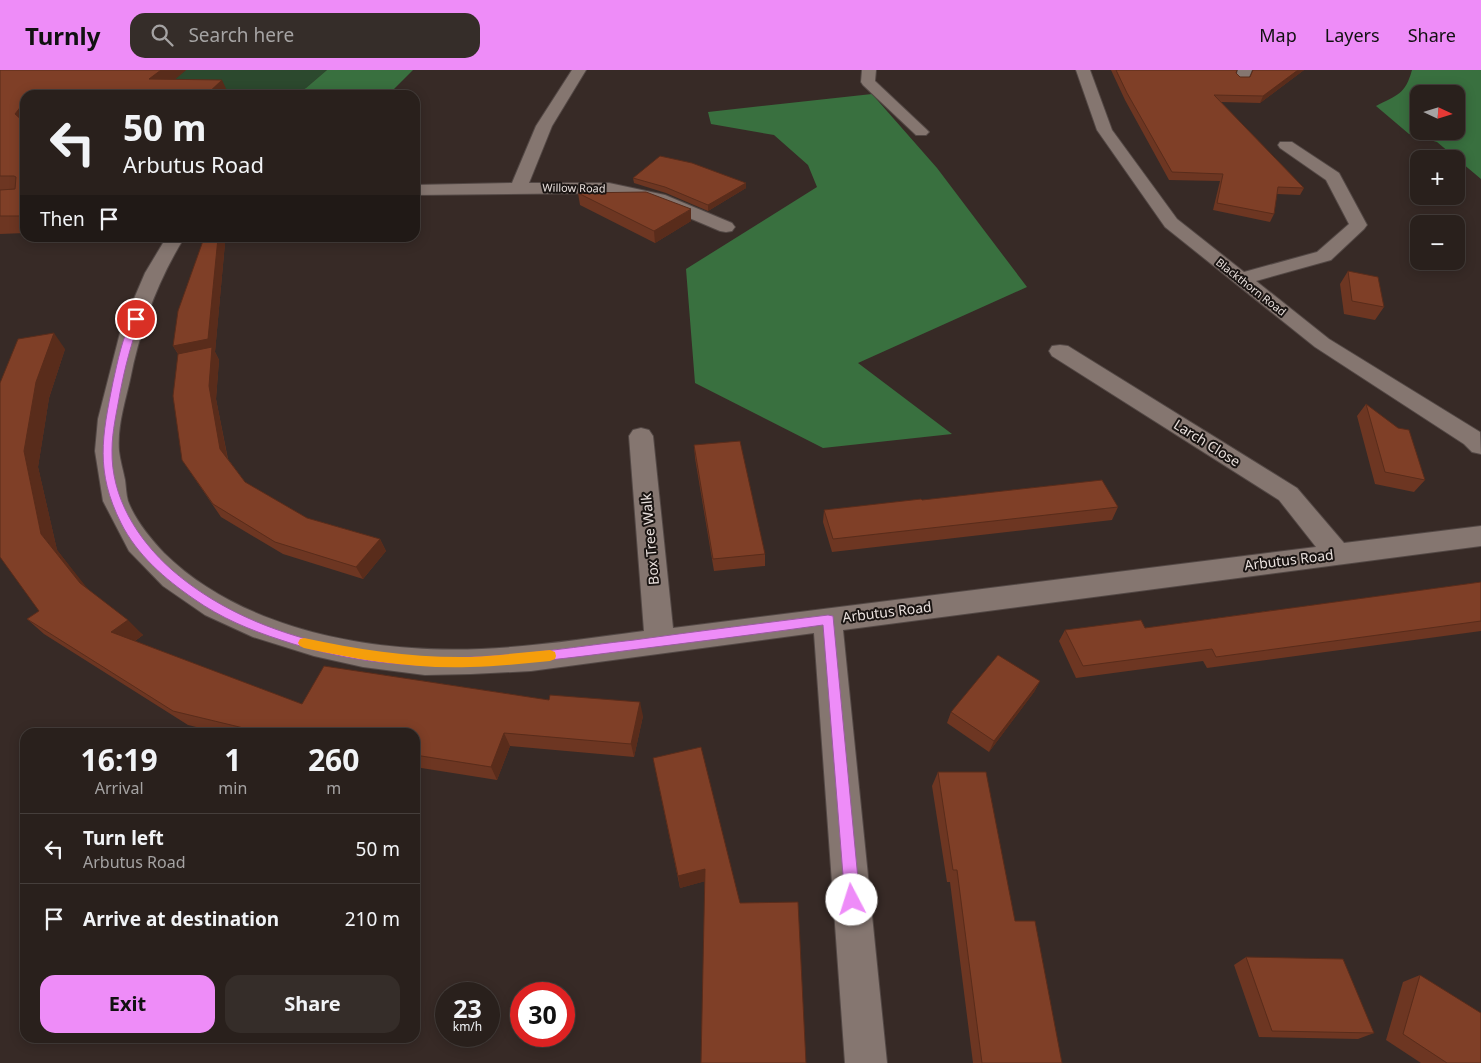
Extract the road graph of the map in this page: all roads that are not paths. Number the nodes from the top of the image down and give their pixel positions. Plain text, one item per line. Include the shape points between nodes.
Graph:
1 (579, 70) edge
2 (869, 70) edge
3 (1084, 70) edge
4 (920, 132) dead end
5 (1286, 145) dead end
6 (518, 188) junction
7 (420, 190) edge
8 (726, 228) dead end
9 (173, 242) edge
10 (1240, 279) junction
11 (1060, 351) dead end
12 (641, 436) dead end
13 (1481, 446) edge
14 (1481, 536) edge
15 (1337, 554) junction
16 (828, 620) junction
17 (660, 641) junction
18 (866, 1063) edge

1 - 6 street via 544,126
2 - 4 street via 868,82
3 - 10 street, Blackthorn Road via 1105,130 1171,223
5 - 10 street via 1332,177 1358,225 1324,256
6 - 7 street, Willow Road
6 - 8 street, Willow Road via 593,187 625,191 659,199
9 - 17 street, Arbutus Road via 146,291 125,348 107,450 118,506 132,533 152,559 179,583 213,606 302,642 355,654 412,661 531,658
10 - 13 street, Blackthorn Road via 1322,342
11 - 15 street, Larch Close via 1288,494
12 - 17 street, Box Tree Walk
14 - 15 street, Arbutus Road
15 - 16 street, Arbutus Road
16 - 17 street, Arbutus Road
16 - 18 street

